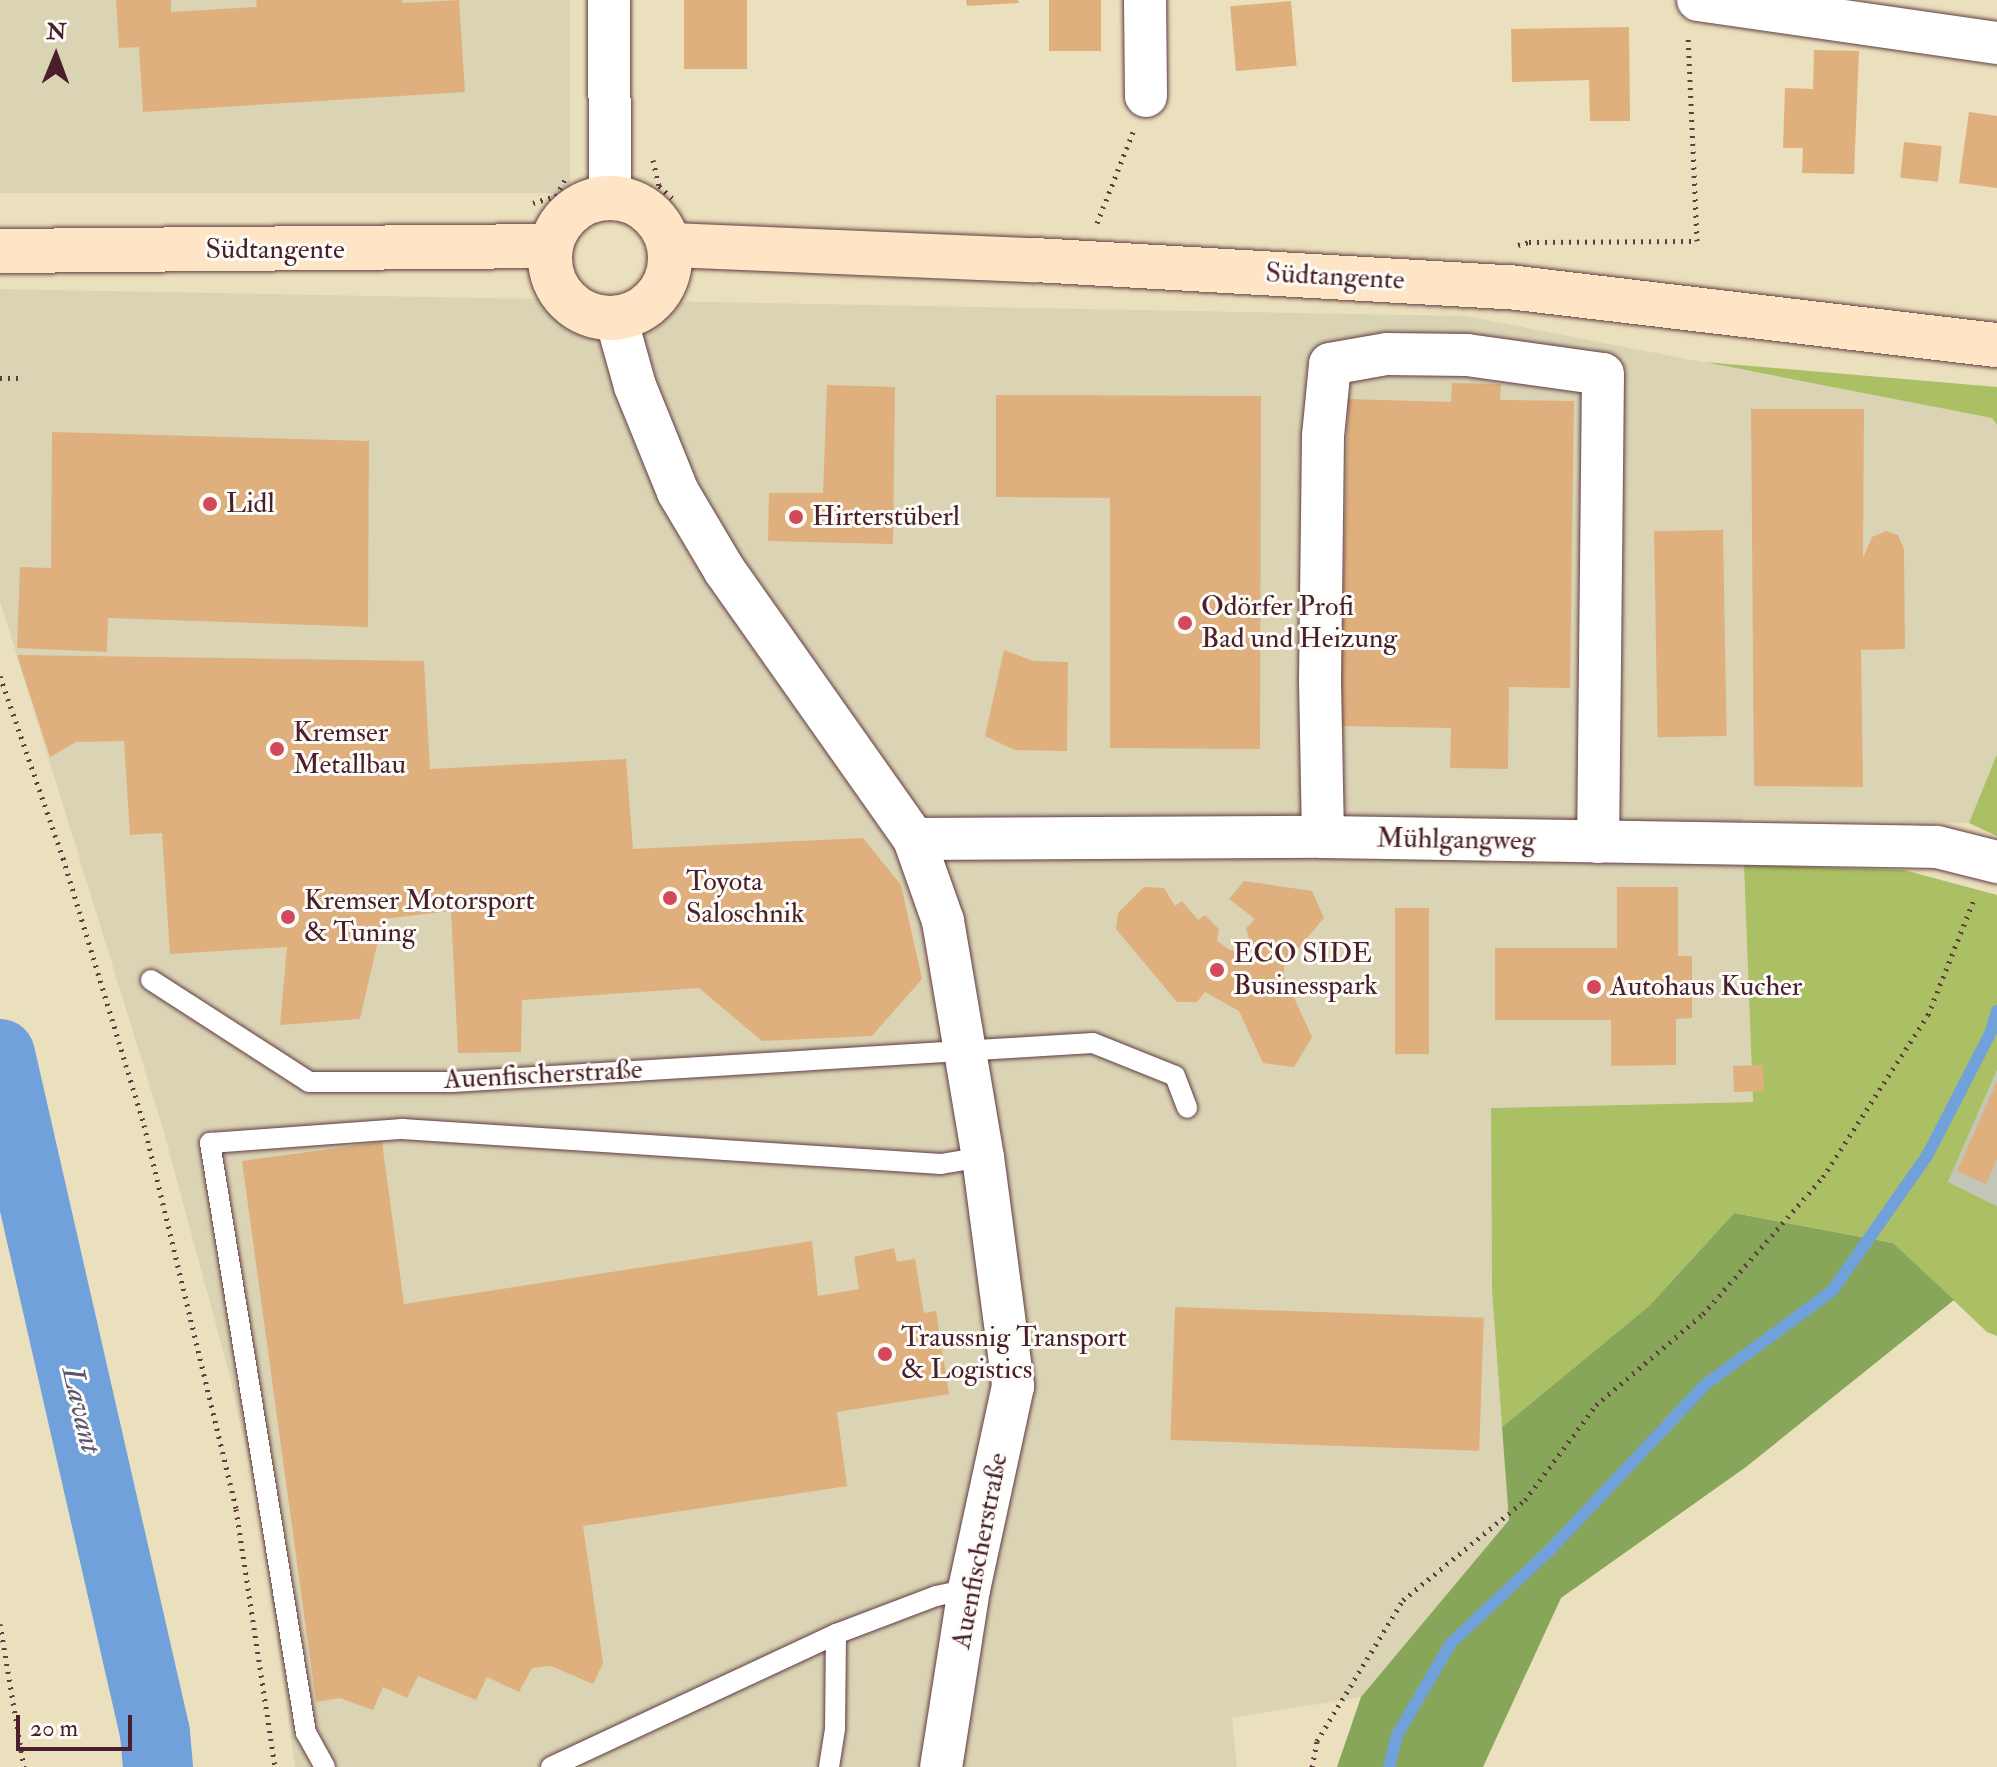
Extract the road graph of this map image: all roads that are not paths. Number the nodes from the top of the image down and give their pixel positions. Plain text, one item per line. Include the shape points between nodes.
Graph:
1 (609, 0) edge
2 (1145, 0) edge
3 (1692, 15) edge
4 (1997, 43) edge
5 (1146, 96) road end
6 (610, 197) junction
7 (670, 245) junction
8 (551, 246) junction
9 (0, 251) edge
10 (616, 318) junction
11 (1997, 345) edge
12 (1323, 837) junction
13 (914, 839) junction
14 (1598, 842) junction
15 (1994, 861) edge
16 (151, 980) dead end
17 (965, 1050) junction
18 (1187, 1108) dead end
19 (983, 1157) junction
20 (969, 1589) junction
21 (836, 1634) junction
22 (325, 1767) edge
23 (551, 1767) edge
24 (829, 1767) edge
25 (941, 1767) edge

1 - 6 street
2 - 5 street
3 - 4 street
6 - 7 main road via 649,210
6 - 8 main road via 578,206 561,223
7 - 10 main road via 671,265 653,302
7 - 11 main road, Südtangente via 1509,287
8 - 9 main road, Südtangente
8 - 10 main road via 554,281 564,297 579,310
10 - 13 street, Auenfischerstraße via 635,386 678,492 725,571
12 - 13 street, Mühlgangweg
12 - 14 street, Mühlgangweg
12 - 14 street via 1323,436 1330,364 1387,354 1467,355 1603,374
13 - 17 street, Auenfischerstraße via 943,921
14 - 15 street, Mühlgangweg via 1937,847
16 - 17 lane, Auenfischerstraße via 309,1082 452,1082
17 - 18 lane, Auenfischerstraße via 1093,1043 1175,1076
17 - 19 street, Auenfischerstraße
19 - 20 street, Auenfischerstraße via 1013,1386
19 - 22 lane via 941,1164 402,1129 210,1143 306,1733
20 - 21 lane
20 - 25 street, Auenfischerstraße
21 - 23 lane
21 - 24 lane

